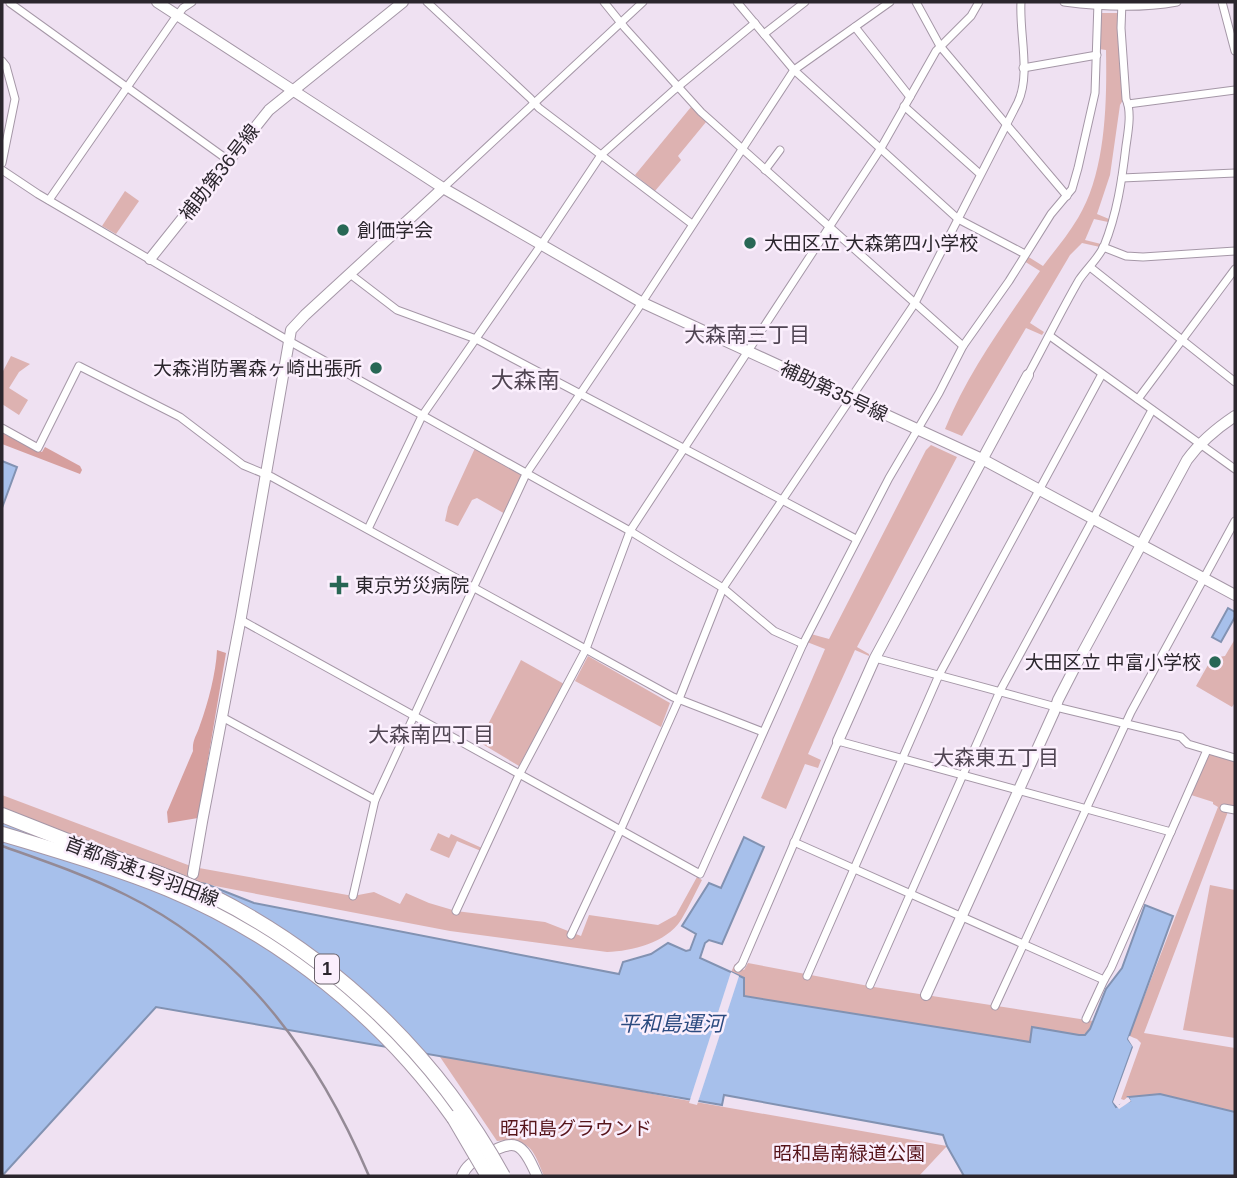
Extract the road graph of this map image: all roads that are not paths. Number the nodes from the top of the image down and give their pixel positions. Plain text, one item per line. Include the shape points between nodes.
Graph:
1 (157, 2) edge
2 (192, 2) edge
3 (403, 2) edge
4 (427, 2) edge
5 (604, 2) edge
6 (643, 2) edge
7 (737, 2) edge
8 (805, 2) edge
9 (890, 2) edge
10 (916, 2) edge
11 (979, 2) edge
12 (1021, 2) edge
13 (1064, 2) edge
14 (1177, 2) edge
15 (1222, 2) edge
16 (10, 3) edge
17 (1099, 5) edge
18 (1121, 5) edge
19 (177, 15) junction
20 (620, 23) junction
21 (755, 23) junction
22 (855, 27) junction
23 (764, 34) junction
24 (939, 44) junction
25 (1235, 51) edge
26 (1097, 55) junction
27 (2, 61) edge
28 (1023, 68) junction
29 (794, 70) junction
30 (127, 87) junction
31 (678, 87) junction
32 (1235, 89) edge
33 (294, 91) junction
34 (909, 97) junction
35 (534, 103) junction
36 (1128, 104) junction
37 (904, 106) junction
38 (1006, 124) junction
39 (880, 148) junction
40 (742, 149) junction
41 (780, 150) dead end
42 (601, 155) junction
43 (228, 160) junction
44 (2, 163) edge
45 (2, 170) edge
46 (765, 170) junction
47 (1235, 173) edge
48 (980, 174) junction
49 (1122, 178) junction
50 (443, 188) junction
51 (1067, 196) junction
52 (49, 200) junction
53 (958, 219) junction
54 (692, 224) junction
55 (829, 226) junction
56 (541, 245) junction
57 (1103, 247) junction
58 (1235, 251) edge
59 (1025, 254) junction
60 (150, 259) junction
61 (1090, 267) junction
62 (1235, 269) edge
63 (350, 274) junction
64 (641, 303) junction
65 (915, 303) junction
66 (1050, 336) junction
67 (476, 339) junction
68 (1181, 340) junction
69 (289, 341) junction
70 (962, 346) junction
71 (748, 352) junction
72 (1102, 374) junction
73 (1028, 375) joint
74 (1235, 382) edge
75 (580, 393) junction
76 (851, 399) junction
77 (1138, 399) junction
78 (1152, 410) junction
79 (422, 416) junction
80 (1235, 416) edge
81 (2, 428) edge
82 (918, 429) junction
83 (1200, 444) junction
84 (684, 448) junction
85 (982, 459) junction
86 (1235, 469) edge
87 (265, 473) junction
88 (526, 474) junction
89 (1040, 490) junction
90 (782, 500) junction
91 (1092, 519) junction
92 (1235, 521) edge
93 (368, 529) junction
94 (630, 531) junction
95 (856, 539) junction
96 (1140, 544) junction
97 (1204, 578) junction
98 (473, 587) junction
99 (723, 589) junction
100 (1235, 595) edge
101 (241, 621) junction
102 (803, 644) junction
103 (586, 649) junction
104 (875, 658) junction
105 (939, 676) junction
106 (1000, 691) junction
107 (678, 699) junction
108 (1056, 707) junction
109 (414, 716) junction
110 (222, 717) junction
111 (1125, 724) junction
112 (763, 732) junction
113 (838, 741) junction
114 (1207, 750) junction
115 (1235, 758) edge
116 (903, 760) junction
117 (519, 775) junction
118 (963, 776) junction
119 (1018, 791) junction
120 (375, 800) junction
121 (1224, 808) dead end
122 (1087, 810) junction
123 (1235, 810) edge
124 (2, 815) edge
125 (2, 823) edge
126 (620, 831) junction
127 (1171, 832) junction
128 (2, 834) edge
129 (793, 842) junction
130 (83, 847) junction
131 (855, 869) junction
132 (193, 874) dead end
133 (911, 894) junction
134 (353, 896) dead end
135 (456, 911) dead end
136 (963, 917) junction
137 (571, 934) dead end
138 (1024, 946) junction
139 (738, 968) dead end
140 (807, 976) dead end
141 (1104, 980) junction
142 (870, 985) dead end
143 (926, 995) dead end
144 (995, 1006) dead end
145 (1086, 1019) dead end
146 (476, 1130) junction
147 (461, 1176) edge
148 (488, 1176) edge
149 (503, 1176) edge
150 (511, 1176) edge
151 (537, 1176) edge

1 - 19 street, 補助第35号線
2 - 19 street
3 - 33 street, 補助第36号線
4 - 35 street
5 - 20 street
6 - 20 street
7 - 21 street
8 - 23 street
9 - 22 street
10 - 24 street
11 - 24 street via 971,16
12 - 28 street
13 - 17 street
14 - 18 street
15 - 25 street
16 - 30 street
17 - 18 street
17 - 26 street
18 - 36 street
19 - 30 street
19 - 33 street, 補助第35号線
20 - 31 street
20 - 35 street
21 - 23 street
21 - 31 street
22 - 29 street
22 - 34 street
23 - 29 street
24 - 34 street
24 - 38 street
26 - 28 street
26 - 51 street via 1089,125
27 - 44 street via 15,99
28 - 38 street via 1023,91
29 - 39 street
29 - 40 street
30 - 43 street
30 - 52 street
31 - 40 street
31 - 42 street
32 - 36 street
33 - 43 street, 補助第36号線 via 269,110
33 - 50 street, 補助第35号線
34 - 37 street
35 - 42 street
35 - 50 street
36 - 49 street
37 - 39 street
37 - 48 street
38 - 48 street
38 - 51 street
39 - 53 street
39 - 55 street
40 - 46 street
40 - 54 street
41 - 46 street
42 - 54 street
42 - 56 street
43 - 60 street, 補助第36号線
45 - 52 street
46 - 55 street
47 - 49 street
48 - 53 street
49 - 57 street
50 - 56 street, 補助第35号線
50 - 63 street
51 - 59 street
52 - 60 street
53 - 59 street
53 - 65 street
54 - 64 street
55 - 65 street
55 - 71 street
56 - 64 street, 補助第35号線
56 - 67 street
57 - 58 street via 1143,257
57 - 61 street
59 - 70 street
60 - 69 street
61 - 66 street
61 - 68 street
62 - 68 street
63 - 67 street via 397,310
63 - 69 street via 297,323
64 - 71 street, 補助第35号線
64 - 75 street
65 - 70 street
65 - 76 street
66 - 72 street
66 - 73 street
67 - 75 street
67 - 79 street
68 - 74 street
68 - 77 street
69 - 79 street
69 - 87 street
70 - 82 street
71 - 76 street, 補助第35号線
71 - 84 street
72 - 77 street
72 - 89 street
73 - 85 street
75 - 84 street
75 - 88 street
76 - 82 street, 補助第35号線
76 - 90 street
77 - 78 street
78 - 83 street
78 - 91 street
79 - 88 street
79 - 93 street
80 - 83 street
81 - 87 street via 38,448 79,366 180,417 243,465
82 - 85 street, 補助第35号線
82 - 95 street
83 - 86 street
83 - 96 street
84 - 90 street
84 - 94 street
85 - 89 street, 補助第35号線
85 - 104 street
87 - 93 street
87 - 101 street
88 - 94 street
88 - 98 street
89 - 91 street, 補助第35号線
89 - 105 street
90 - 95 street
90 - 99 street
91 - 96 street, 補助第35号線
91 - 106 street
92 - 97 street
93 - 98 street
94 - 99 street
94 - 103 street
95 - 102 street
96 - 97 street, 補助第35号線
96 - 108 street
97 - 100 street, 補助第35号線
97 - 111 street
98 - 103 street
98 - 109 street
99 - 102 street via 774,631
99 - 107 street
101 - 109 street
101 - 110 street
102 - 112 street
103 - 107 street
103 - 117 street
104 - 105 street
104 - 113 street
105 - 106 street
105 - 116 street
106 - 108 street
106 - 118 street
107 - 112 street
107 - 126 street
108 - 111 street
108 - 119 street
109 - 117 street
109 - 120 street
110 - 120 street
110 - 132 street
111 - 114 street via 1181,737
111 - 122 street
112 - 126 street via 701,874
113 - 116 street
113 - 129 street
114 - 115 street
114 - 127 street
116 - 118 street
116 - 131 street
117 - 126 street
117 - 135 street
118 - 119 street
118 - 133 street
119 - 122 street
119 - 136 street
120 - 134 street
121 - 123 street
122 - 127 street
122 - 138 street
124 - 130 highway
125 - 130 highway, 首都高速1号羽田線 / 1
126 - 137 street
127 - 141 street
128 - 148 highway, 首都高速1号羽田線 / 1, bridge via 170,890 237,923 300,964 350,1004 407,1060 454,1118
129 - 131 street
129 - 139 street
130 - 146 highway, 首都高速1号羽田線 / 1, bridge via 210,895 306,953 392,1026
131 - 133 street
131 - 140 street
133 - 136 street
133 - 142 street
136 - 138 street
136 - 143 street
138 - 141 street
138 - 144 street
141 - 145 street
146 - 149 highway, 首都高速1号羽田線 / 1, bridge
146 - 150 highway, bridge
147 - 151 street via 469,1164 507,1144 524,1151

